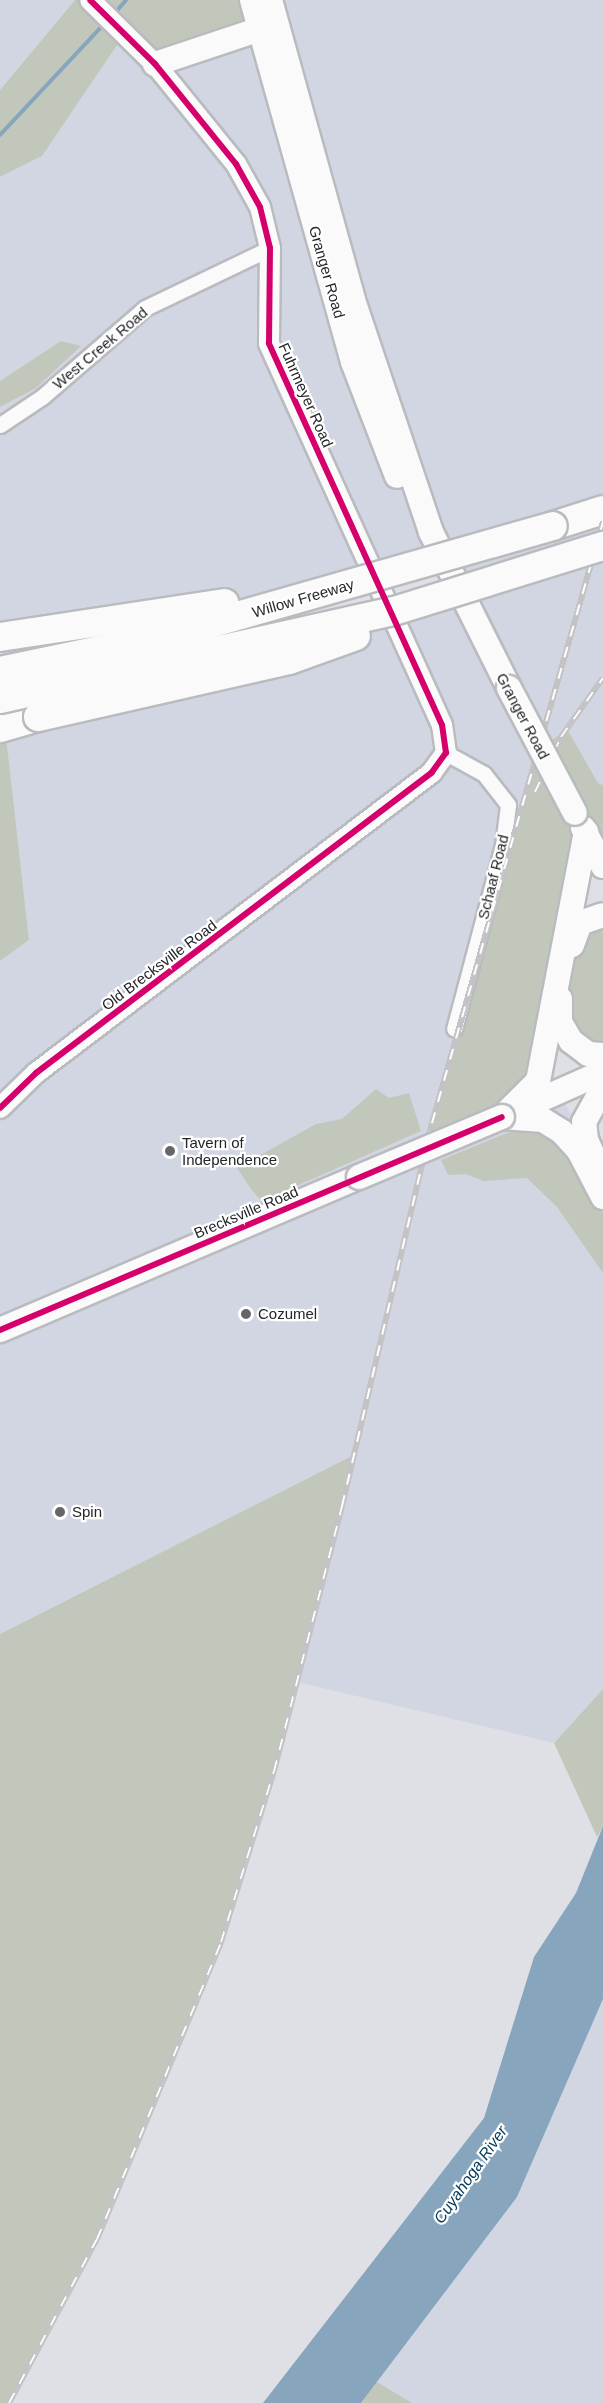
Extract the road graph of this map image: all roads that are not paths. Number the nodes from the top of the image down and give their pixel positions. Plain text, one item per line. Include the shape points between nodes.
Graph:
1 (252, 0) edge
2 (270, 0) edge
3 (94, 4) edge
4 (268, 26) junction
5 (155, 64) junction
6 (270, 248) junction
7 (0, 425) edge
8 (603, 510) edge
9 (553, 526) junction
10 (603, 547) edge
11 (0, 637) edge
12 (0, 671) edge
13 (0, 699) edge
14 (0, 728) edge
15 (446, 753) junction
16 (588, 827) edge
17 (603, 866) edge
18 (603, 915) edge
19 (454, 1029) dead end
20 (603, 1055) edge
21 (603, 1072) edge
22 (603, 1088) edge
23 (0, 1108) edge
24 (502, 1117) junction
25 (603, 1178) edge
26 (603, 1197) edge
27 (0, 1330) edge

1 - 4 main road, Granger Road
2 - 4 main road, Granger Road
3 - 5 street, Fuhrmeyer Road
4 - 5 main road
4 - 16 main road, Granger Road, bridge via 362,360 431,532 509,688
5 - 6 street, Fuhrmeyer Road via 236,164 260,207
6 - 7 street, West Creek Road via 145,308 42,397
6 - 15 street, Fuhrmeyer Road via 269,343 442,725
8 - 9 highway, Willow Freeway
9 - 11 highway, bridge via 251,598
9 - 12 highway, Willow Freeway, bridge via 167,636
10 - 13 highway, Willow Freeway, bridge via 394,611
10 - 14 highway, bridge via 289,660
15 - 19 street, Schaaf Road via 484,774 508,805 503,845
15 - 23 street, Old Brecksville Road via 432,772 40,1070
16 - 17 main road, Granger Road
16 - 24 main road via 538,1081
18 - 20 main road via 585,920 576,929 558,1012 563,1029 576,1047
21 - 24 main road, Brecksville Road
22 - 25 main road via 584,1122 586,1140
24 - 26 main road via 543,1120 562,1132 579,1151
24 - 27 main road, Brecksville Road, bridge

